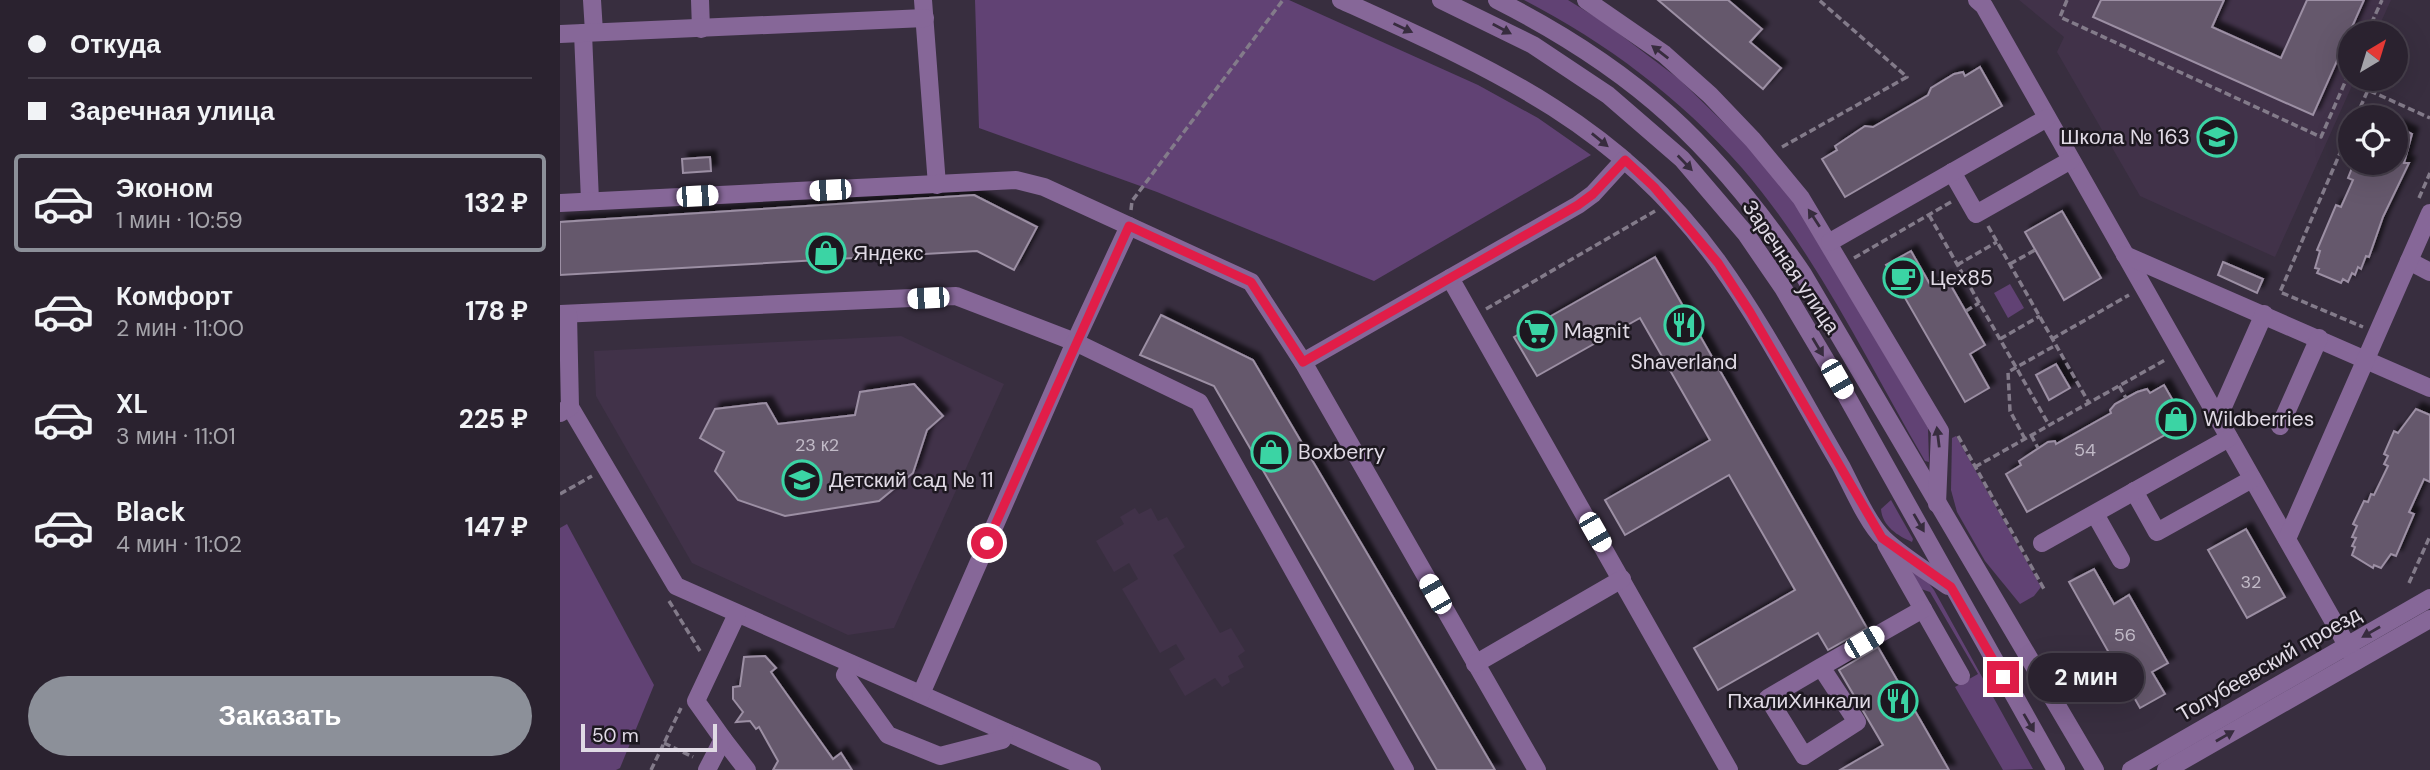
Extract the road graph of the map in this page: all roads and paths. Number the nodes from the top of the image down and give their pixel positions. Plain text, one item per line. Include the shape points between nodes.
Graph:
1 (592, 0) edge
2 (700, 0) edge
3 (1283, 0) edge
4 (1341, 0) edge
5 (1441, 0) edge
6 (1497, 0) edge
7 (1586, 0) edge
8 (1819, 0) edge
9 (1977, 0) edge
10 (2067, 0) edge
11 (2382, 0) edge
12 (924, 9) edge
13 (2372, 21) edge
14 (701, 29) junction
15 (588, 33) junction
16 (560, 34) edge
17 (2341, 91) edge
18 (2361, 105) edge
19 (2401, 105) edge
20 (2408, 108) edge
21 (2047, 118) junction
22 (2430, 118) edge
23 (1776, 151) dead end
24 (2338, 158) edge
25 (1625, 160) junction
26 (2071, 160) junction
27 (1952, 172) junction
28 (2430, 173) edge
29 (937, 185) junction
30 (1965, 195) junction
31 (590, 201) junction
32 (560, 203) edge
33 (1656, 210) dead end
34 (2422, 211) edge
35 (1929, 215) junction
36 (1129, 226) junction
37 (1988, 227) dead end
38 (1830, 242) junction
39 (1997, 242) junction
40 (2035, 250) dead end
41 (2125, 255) junction
42 (1854, 258) dead end
43 (2409, 261) junction
44 (2010, 264) junction
45 (1957, 265) junction
46 (2430, 272) edge
47 (1450, 278) junction
48 (2143, 287) junction
49 (1979, 303) junction
50 (1966, 311) dead end
51 (564, 314) edge
52 (2264, 314) junction
53 (2040, 316) junction
54 (2368, 316) dead end
55 (1472, 317) junction
56 (2052, 338) junction
57 (2319, 338) junction
58 (2000, 339) junction
59 (1075, 342) junction
60 (2056, 345) junction
61 (2366, 358) junction
62 (1303, 362) junction
63 (2154, 366) dead end
64 (2016, 367) junction
65 (2119, 386) junction
66 (2430, 388) edge
67 (2126, 398) dead end
68 (2089, 403) junction
69 (565, 410) edge
70 (2218, 418) junction
71 (2049, 425) junction
72 (2280, 426) dead end
73 (2031, 435) junction
74 (2229, 438) junction
75 (2025, 439) junction
76 (2038, 448) dead end
77 (586, 466) dead end
78 (1975, 467) dead end
79 (599, 472) junction
80 (2252, 479) junction
81 (598, 486) dead end
82 (2134, 491) junction
83 (560, 494) edge
84 (1937, 504) junction
85 (2095, 514) junction
86 (2430, 536) edge
87 (1882, 538) junction
88 (2287, 539) junction
89 (2042, 543) dead end
90 (2121, 560) dead end
91 (1622, 579) junction
92 (2409, 583) dead end
93 (1951, 587) junction
94 (666, 596) dead end
95 (2430, 598) edge
96 (1923, 609) junction
97 (737, 614) junction
98 (2430, 619) edge
99 (2351, 653) junction
100 (705, 660) dead end
101 (851, 664) junction
102 (1475, 664) junction
103 (1821, 667) junction
104 (1961, 676) dead end
105 (921, 694) junction
106 (682, 706) dead end
107 (1005, 732) junction
108 (723, 739) junction
109 (664, 743) junction
110 (703, 765) edge
111 (1725, 768) edge
112 (651, 770) edge
113 (747, 770) edge
114 (1092, 770) edge
115 (1405, 770) edge
116 (1537, 770) edge
117 (2056, 770) edge
118 (2095, 770) edge
119 (2131, 770) edge
120 (2166, 770) edge

1 - 15 street
2 - 14 street
3 - 36 path via 1132,201
4 -> 25 street via 1488,68 1549,102
5 -> 93 street, Заречная улица via 1533,45 1608,95 1682,159 1715,195 1783,288 1927,537
6 - 84 street, Заречная улица via 1623,75 1688,131 1733,178 1803,274
38 -> 7 street via 1801,198 1710,95 1664,54
8 - 23 path via 1907,77
9 - 21 street
10 - 17 path via 2060,17 2321,137
11 - 13 path
12 - 14 street
12 - 29 street
14 - 15 street
15 - 16 street
15 - 31 street
18 - 19 path via 2368,90
20 - 22 path
21 - 26 street
21 - 27 street
24 - 54 path via 2280,292 2362,328
25 - 47 street via 1578,205
25 - 87 street via 1718,263
26 - 30 street via 1976,214
26 - 41 street
27 - 30 street
27 - 38 street
28 - 34 path
29 - 31 street
29 - 36 street via 1030,182
30 - 35 path
31 - 32 street
33 - 55 path
34 - 43 street
35 - 42 path
35 - 45 path
36 - 59 street
36 - 62 street via 1251,282
37 - 39 path
84 -> 38 street via 1940,431
39 - 44 path
39 - 45 path
40 - 44 path
41 - 48 street
41 - 52 street
43 - 46 street
43 - 61 street
44 - 53 path
45 - 49 path
47 - 55 street
47 - 62 street
48 - 56 path
48 - 70 street
49 - 50 path
49 - 58 path
51 - 59 street via 956,296
51 - 69 street
52 - 57 street
52 - 70 street
53 - 56 path
53 - 58 path
55 - 91 street
56 - 60 path
57 - 61 street
57 - 72 street
58 - 64 path
59 - 105 street
59 - 115 street via 1199,402
60 - 64 path
60 - 68 path
61 - 66 street
61 - 88 street
62 - 102 street
63 - 65 path
64 - 71 path
64 - 75 path via 2008,372 2010,411
65 - 67 path
65 - 68 path
68 - 71 path
69 - 79 street
70 - 74 street
71 - 73 path
73 - 75 path
73 - 76 path
74 - 80 street
74 - 82 street
75 - 78 path
77 - 79 path
79 - 81 path
79 - 83 path
79 - 97 street via 676,586
80 - 82 street via 2157,532
80 - 88 street
82 - 85 street
84 - 118 street, Заречная улица
85 - 89 street
85 - 90 street
86 - 92 path
87 - 93 street
87 - 96 street
88 - 99 street
91 - 102 street
91 - 111 street
93 -> 117 street, Заречная улица
94 - 100 path
95 -> 99 street, Толубеевский проезд
96 - 103 street
96 - 104 street
97 - 101 street
97 - 108 street via 696,701
98 - 99 street, Толубеевский проезд
99 - 119 street, Толубеевский проезд
120 -> 99 street, Толубеевский проезд
101 - 105 street
101 - 107 street via 845,675 888,735 940,756 1002,740
102 - 116 street
103 - 103 street via 1857,722 1804,756 1768,698
105 - 107 street
106 - 109 path
107 - 114 street
108 - 110 street
108 - 113 street
109 - 110 path
109 - 112 path

